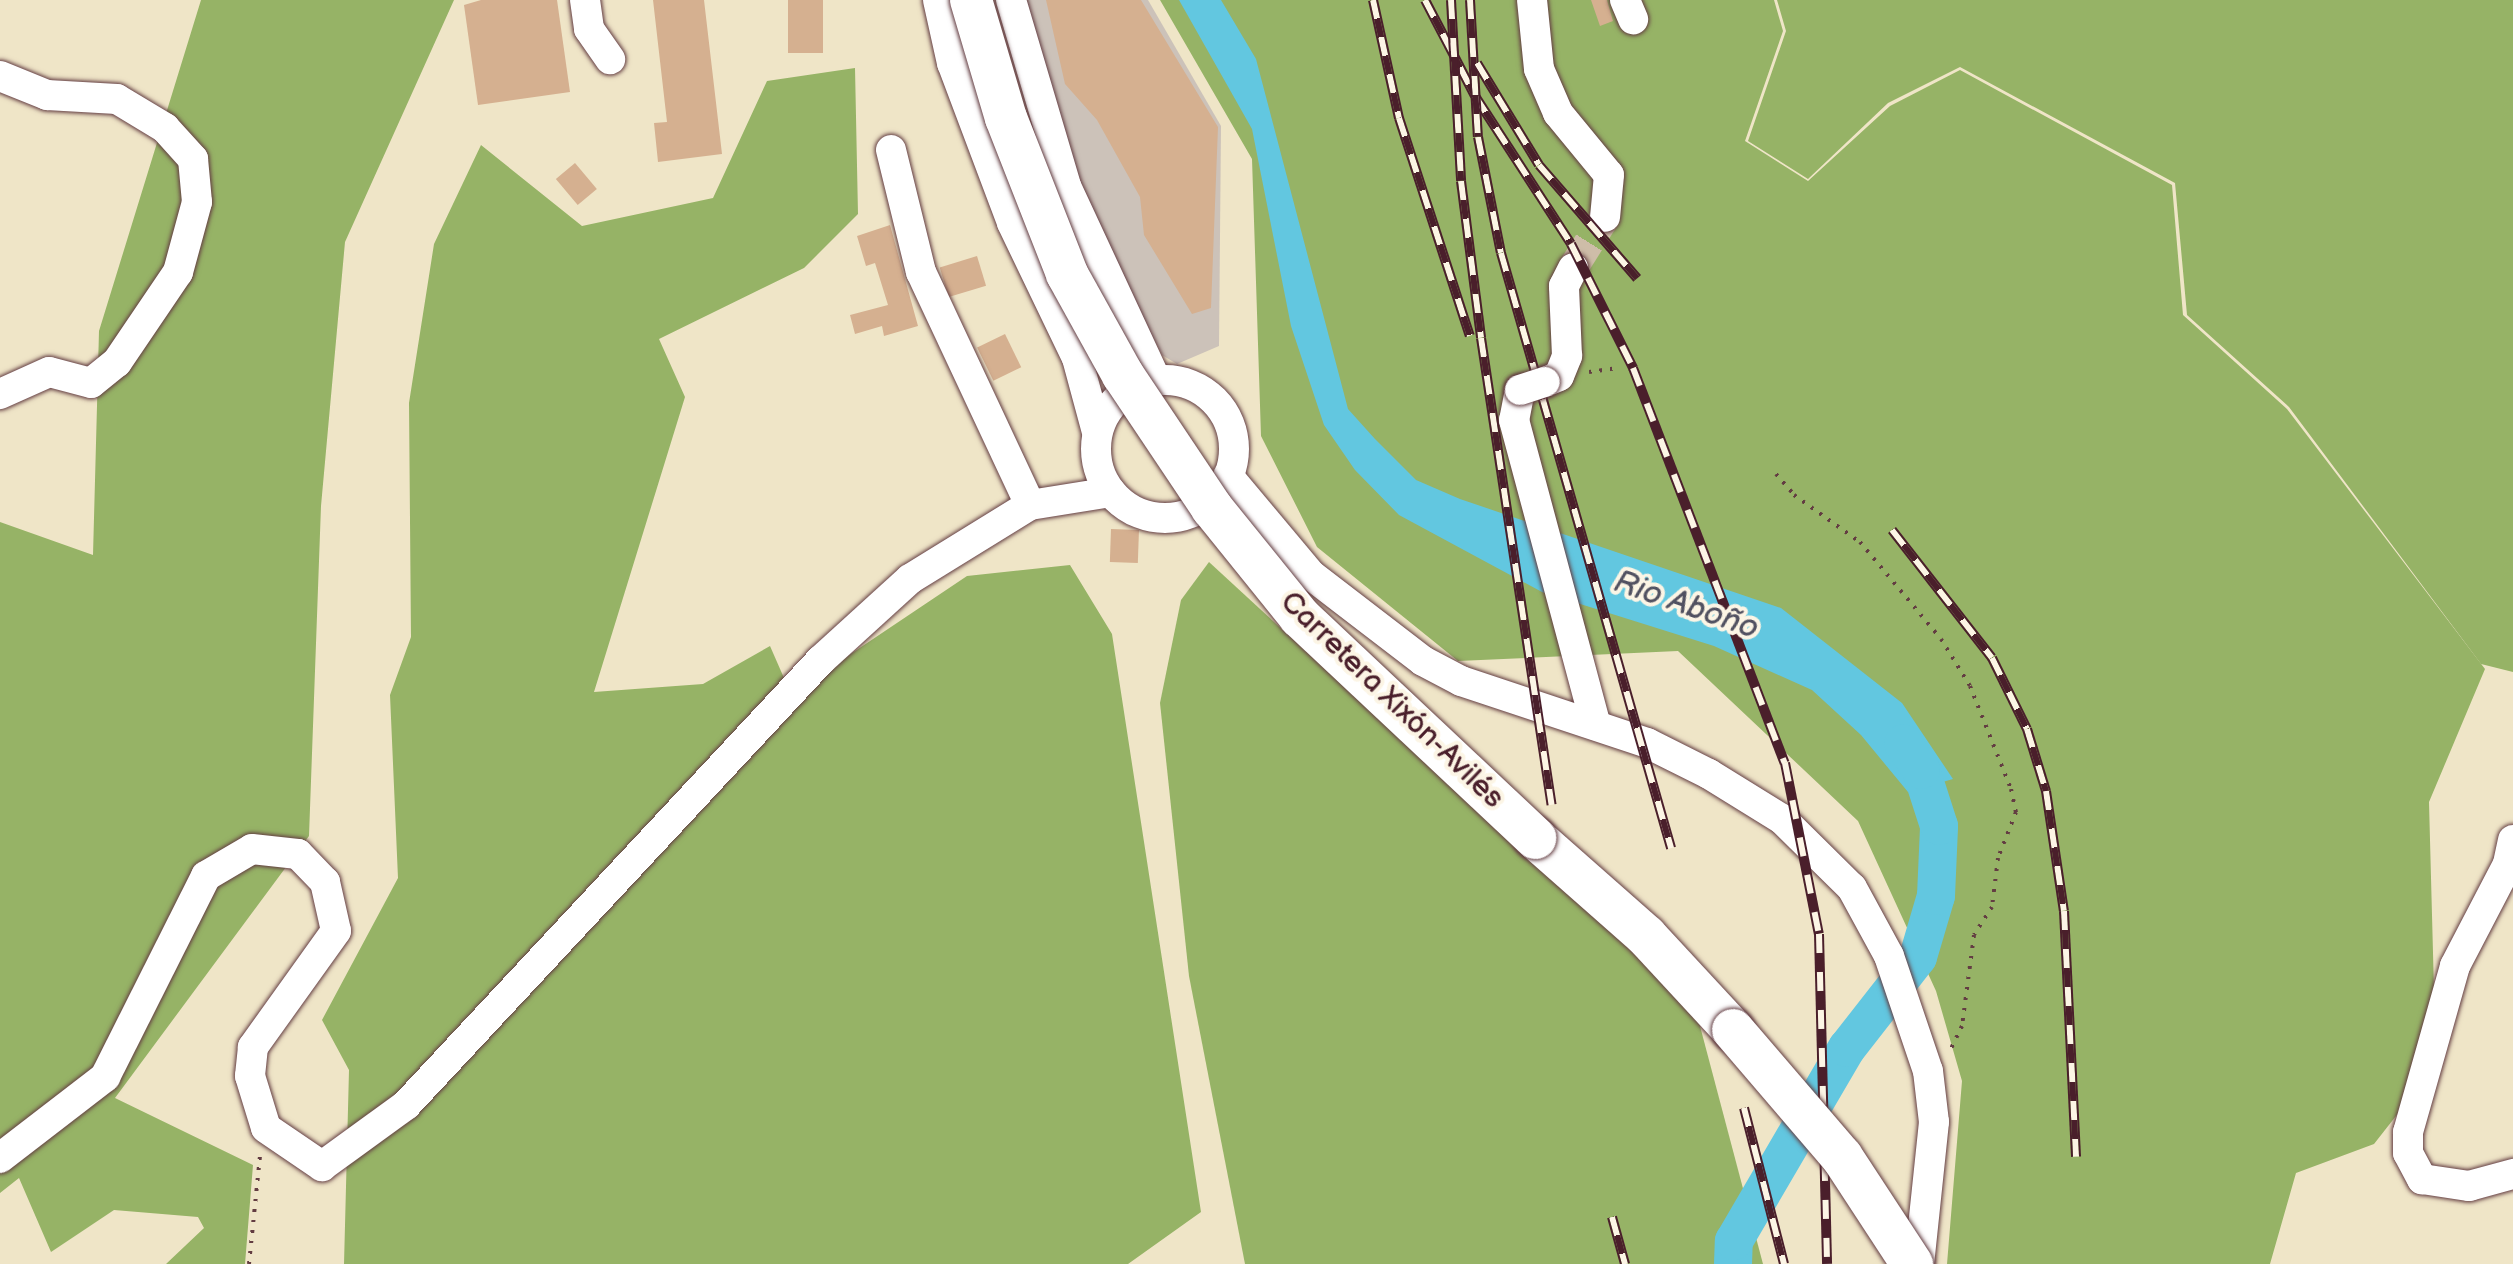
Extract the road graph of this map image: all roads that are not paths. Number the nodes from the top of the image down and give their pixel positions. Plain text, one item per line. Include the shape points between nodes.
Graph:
1 (585, 0) edge
2 (938, 0) edge
3 (971, 0) edge
4 (1011, 0) edge
5 (1532, 0) edge
6 (610, 59) dead end
7 (0, 76) edge
8 (890, 150) dead end
9 (1605, 217) tunnel mouth
10 (1574, 268) tunnel mouth
11 (1156, 380) junction
12 (0, 394) edge
13 (1097, 432) junction
14 (1228, 476) junction
15 (1111, 492) junction
16 (1030, 505) junction
17 (1596, 725) junction
18 (2513, 840) edge
19 (0, 1158) edge
20 (2513, 1174) edge
21 (1915, 1264) edge

1 - 6 street via 589,29
2 - 13 street via 952,63 1012,223 1077,358
3 - 21 highway, Carretera Xixón-Avilés, bridge via 1006,118 1068,274 1123,375 1212,508 1300,617 1646,936 1734,1030 1842,1156
4 - 11 street via 1066,186
5 - 9 street via 1539,69 1558,113 1609,176
7 - 12 street via 48,94 118,100 165,128 193,159 197,202 178,272 117,362 92,382 49,372
8 - 16 street via 921,272
10 - 17 street via 1564,286 1567,356 1559,376 1533,386 1514,420
11 - 13 street via 1119,397
11 - 14 street via 1185,382 1211,396 1228,420 1234,448
13 - 15 street via 1100,474
14 - 15 street via 1196,510 1174,517 1128,508
14 - 17 street via 1312,576 1423,661
15 - 16 street
16 - 19 street via 910,578 821,660 406,1105 322,1166 266,1128 250,1076 254,1047 336,931 324,882 298,854 252,850 206,876 104,1077
17 - 21 street via 1709,774 1782,819 1852,888 1889,956 1928,1070 1933,1141
18 - 20 street via 2508,864 2450,981 2408,1132 2408,1153 2422,1179 2448,1187

